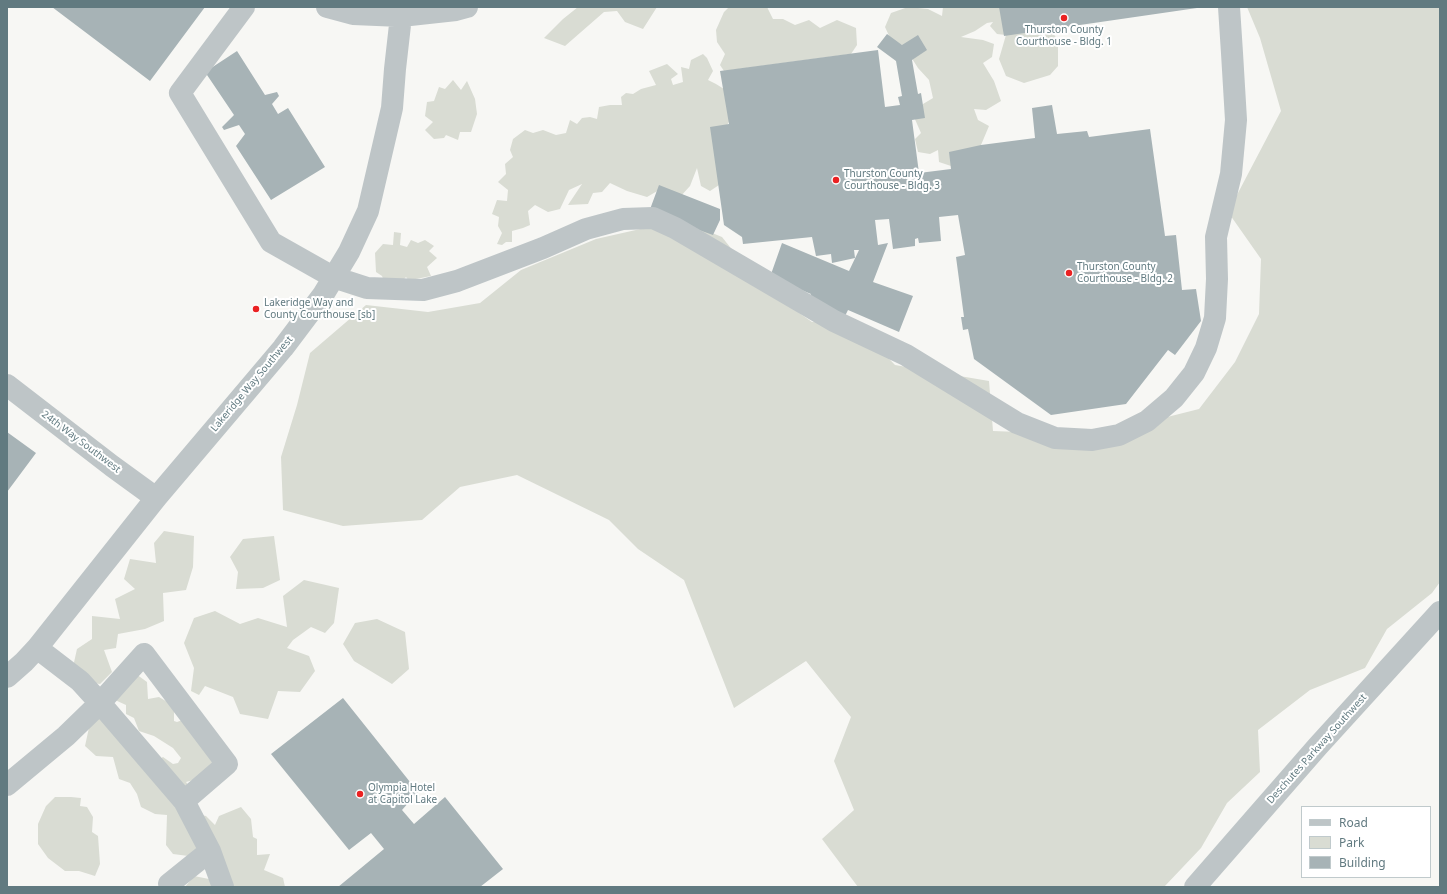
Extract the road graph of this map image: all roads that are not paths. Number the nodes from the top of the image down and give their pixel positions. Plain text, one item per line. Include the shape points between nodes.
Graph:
1 (244, 7) edge
2 (327, 7) edge
3 (467, 7) edge
4 (1228, 7) edge
5 (401, 16) junction
6 (334, 277) junction
7 (7, 385) edge
8 (156, 498) junction
9 (1440, 612) edge
10 (37, 648) junction
11 (7, 677) edge
12 (100, 703) junction
13 (7, 785) edge
14 (184, 801) junction
15 (210, 851) junction
16 (169, 884) dead end
17 (223, 887) edge
18 (1195, 887) edge

1 - 6 street via 180,93 271,242
2 - 5 street via 353,14
3 - 5 street
4 - 6 street via 1236,120 1232,174 1216,238 1215,318 1206,348 1194,373 1174,398 1147,421 1119,434 1092,440 1055,438 1017,423 906,355 834,321 675,228 653,218 623,219 586,229 457,281 423,290 367,288
5 - 6 street, Lakeridge Way Southwest via 392,108 368,211
6 - 8 street, Lakeridge Way Southwest via 283,348
7 - 8 street, 24th Way Southwest
8 - 10 street, Lakeridge Way Southwest
9 - 18 street, Deschutes Parkway Southwest
10 - 11 street, Lakeridge Way Southwest
10 - 12 street via 80,681
12 - 13 street via 66,736
12 - 14 street
12 - 14 street via 144,654 227,764
14 - 15 street
15 - 16 street
15 - 17 street

